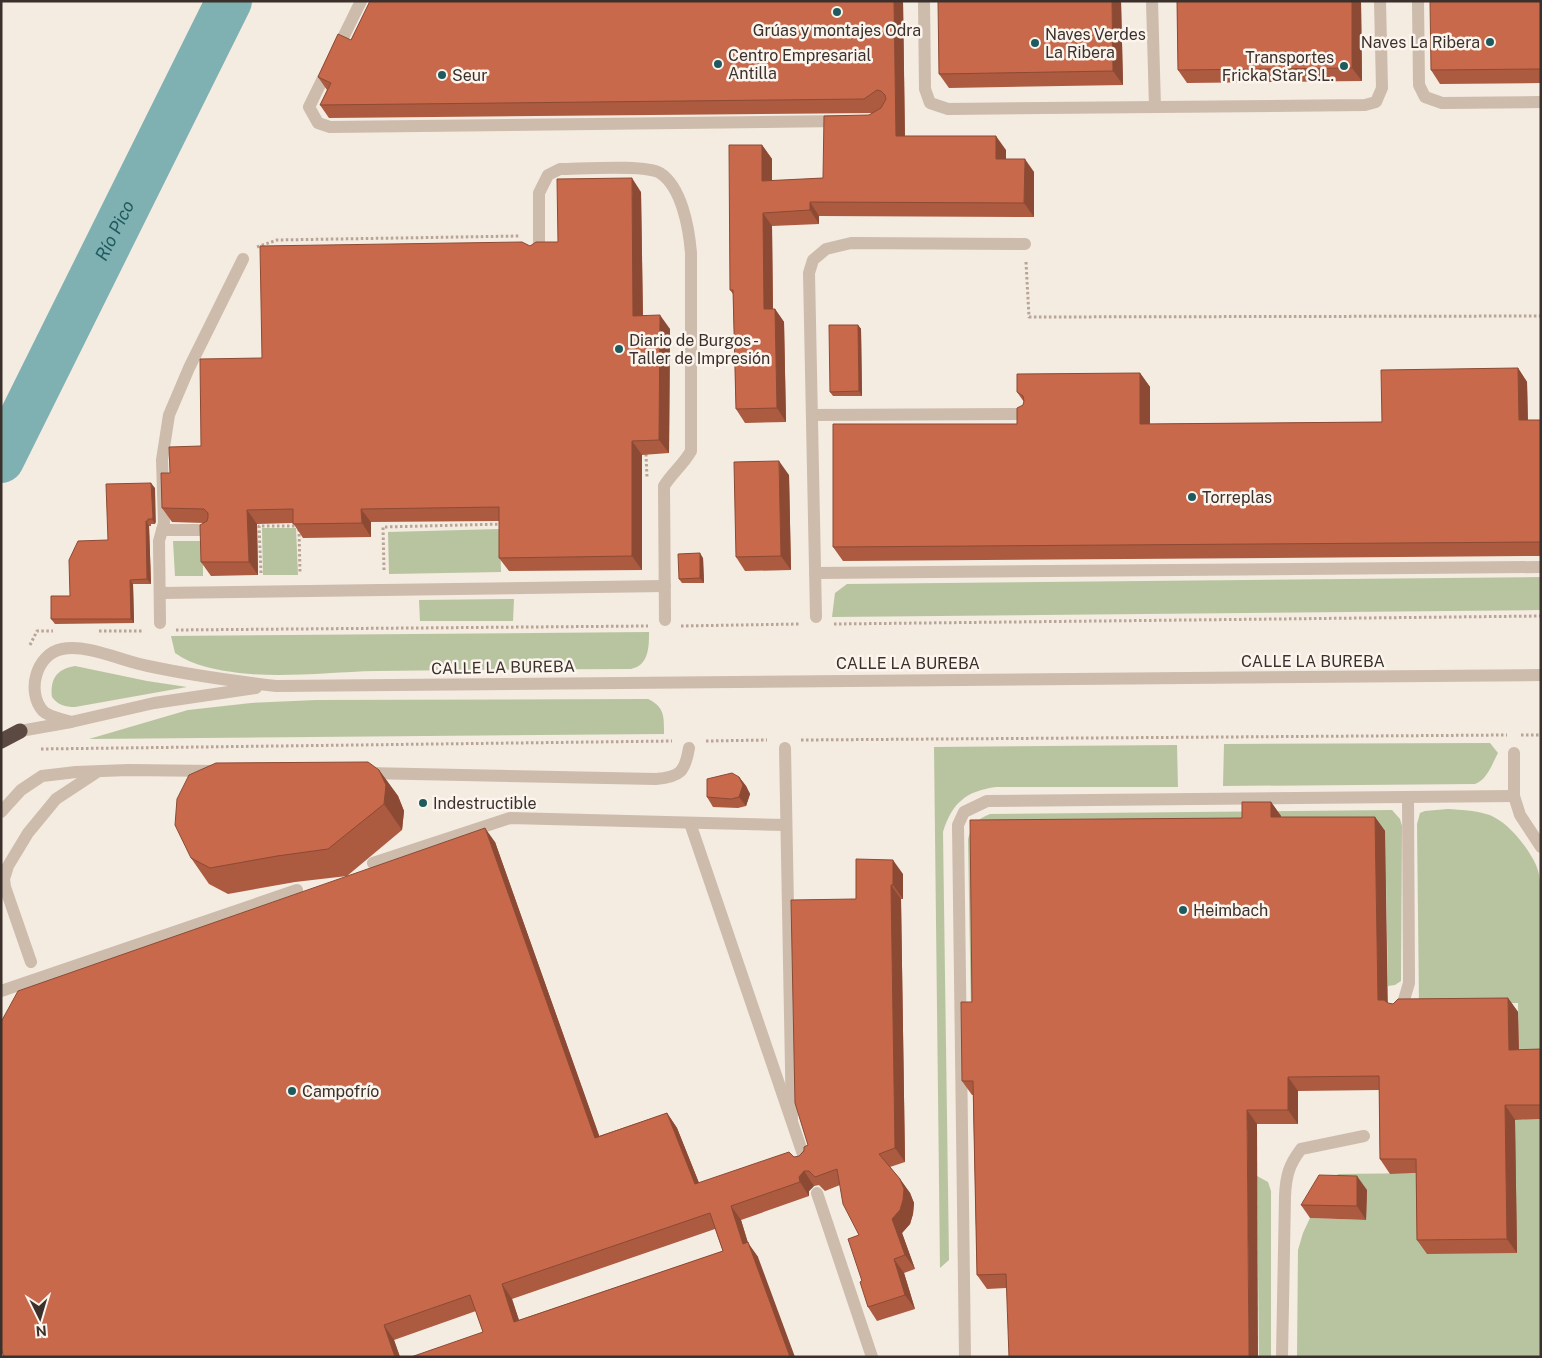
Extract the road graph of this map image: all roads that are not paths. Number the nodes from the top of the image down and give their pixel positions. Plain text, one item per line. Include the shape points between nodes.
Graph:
1 (361, 1) edge
2 (924, 1) edge
3 (1152, 1) edge
4 (1380, 1) edge
5 (1418, 1) edge
6 (1541, 102) edge
7 (1155, 107) junction
8 (855, 121) edge
9 (1025, 244) road end
10 (539, 252) edge
11 (243, 259) road end
12 (1026, 414) edge
13 (813, 415) junction
14 (162, 530) junction
15 (210, 530) edge
16 (1541, 567) edge
17 (815, 573) junction
18 (665, 586) junction
19 (160, 592) junction
20 (816, 622) road end
21 (665, 624) road end
22 (160, 628) road end
23 (1541, 675) edge
24 (276, 686) junction
25 (71, 722) junction
26 (20, 730) joint
27 (1, 741) edge
28 (785, 742) road end
29 (689, 743) road end
30 (1514, 753) dead end
31 (98, 771) junction
32 (227, 771) edge
33 (354, 773) edge
34 (1514, 796) junction
35 (1408, 797) junction
36 (1, 812) edge
37 (690, 823) junction
38 (785, 825) junction
39 (1541, 848) edge
40 (373, 863) dead end
41 (297, 890) dead end
42 (31, 962) dead end
43 (1, 991) edge
44 (1402, 1010) edge
45 (792, 1120) junction
46 (1364, 1136) dead end
47 (806, 1163) edge
48 (817, 1193) edge
49 (872, 1357) edge
50 (965, 1357) edge
51 (1282, 1357) edge

1 - 8 street via 308,107 318,123 330,127
2 - 7 street via 925,89 930,103 948,109
3 - 7 street
4 - 7 street via 1382,88 1376,102 1365,105
5 - 6 street via 1419,85 1425,97 1442,103
9 - 13 street via 851,243 826,249 813,260 810,273
10 - 18 street via 539,194 548,175 560,170 640,168 659,172 671,184 685,213 691,253 691,450 683,465 664,486
11 - 14 street via 169,415 162,460
12 - 13 street
13 - 17 street
14 - 15 street
14 - 19 street via 159,541
16 - 17 street
17 - 20 street
18 - 19 street
18 - 21 street
19 - 22 street
23 - 24 street, CALLE LA BUREBA
24 - 25 street, CALLE LA BUREBA via 154,703
24 - 25 street, CALLE LA BUREBA via 215,679 146,666 91,651 61,649 43,662 33,685 36,701 44,712
25 - 26 street, CALLE LA BUREBA
26 - 27 highway
28 - 38 street
29 - 33 street via 687,762 682,772 672,778
30 - 34 street
31 - 32 street
31 - 36 street via 42,776 21,790
31 - 42 street via 56,799 28,833 8,866 5,887
34 - 35 street
34 - 39 street via 1520,816
35 - 44 street via 1409,983
35 - 50 street via 987,801 964,812 958,825
37 - 38 street
37 - 40 street via 510,818
37 - 45 street
38 - 45 street
41 - 43 street
45 - 47 street
46 - 51 street via 1301,1148 1290,1164 1284,1214
48 - 49 street

